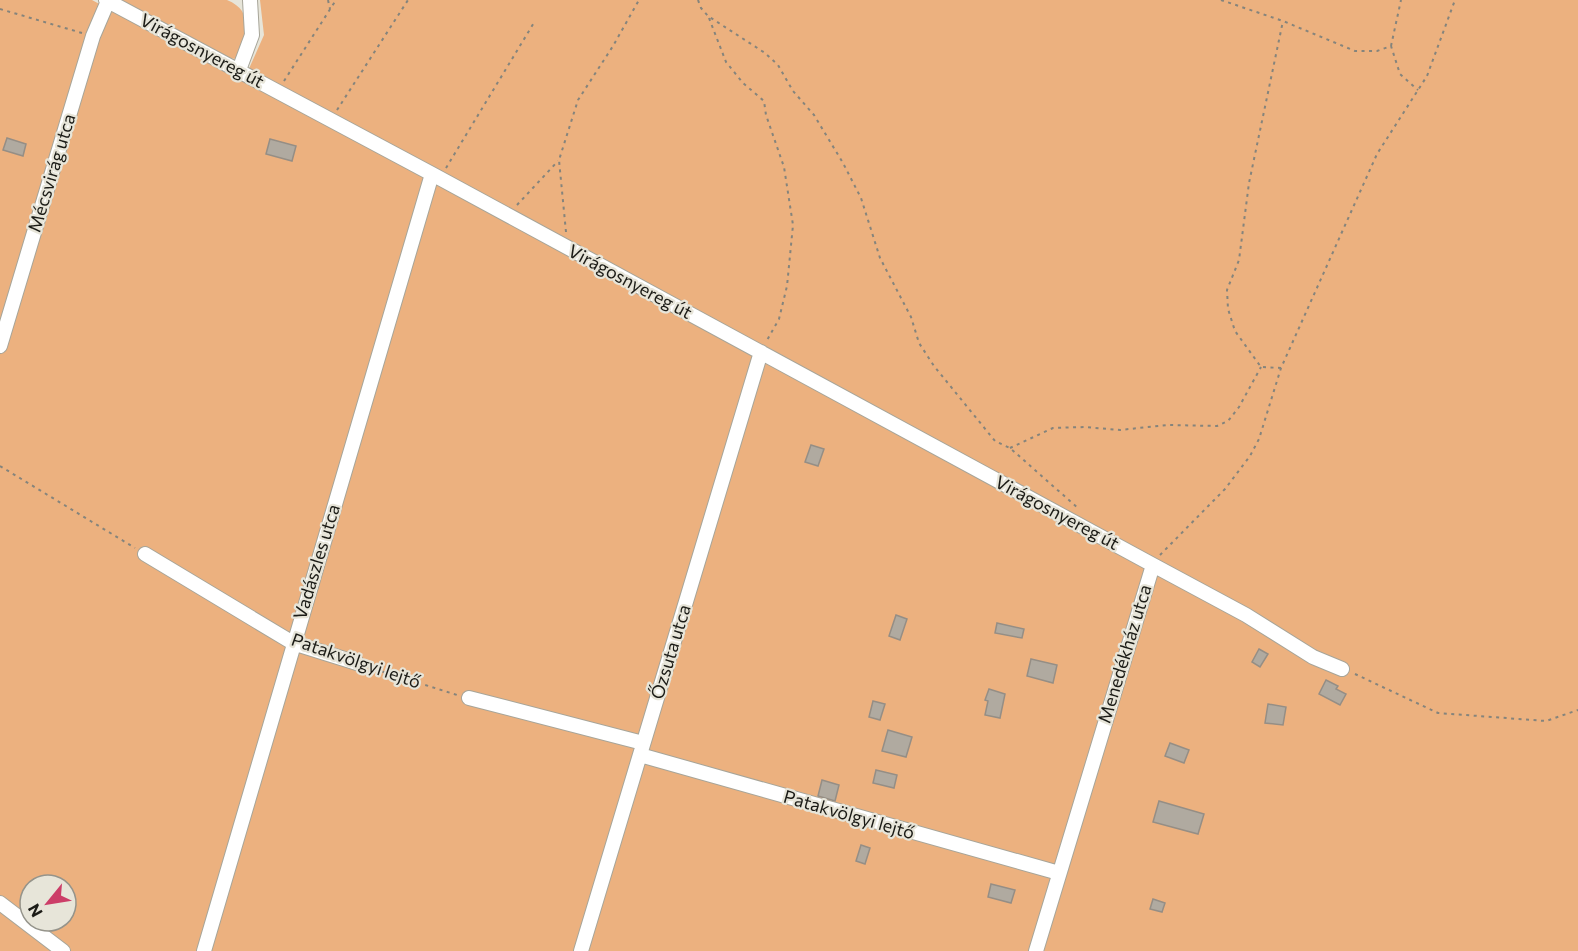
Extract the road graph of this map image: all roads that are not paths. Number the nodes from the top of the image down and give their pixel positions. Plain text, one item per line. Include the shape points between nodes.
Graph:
1 (250, 0) edge
2 (107, 1) edge
3 (240, 70) junction
4 (436, 176) junction
5 (0, 346) edge
6 (761, 352) junction
7 (145, 554) road end
8 (1153, 565) junction
9 (293, 643) junction
10 (357, 663) road end
11 (1342, 669) road end
12 (469, 699) road end
13 (641, 749) junction
14 (1059, 873) junction
15 (0, 903) edge
16 (63, 951) edge
17 (204, 951) edge
18 (581, 951) edge
19 (1036, 951) edge

1 - 3 street via 252,35
2 - 3 street, Virágosnyereg út
2 - 5 street, Mécsvirág utca via 93,36
3 - 4 street, Virágosnyereg út
4 - 6 street, Virágosnyereg út
4 - 9 street, Vadászles utca
6 - 8 street, Virágosnyereg út
6 - 13 street, Őzsuta utca
7 - 9 street, Patakvölgyi lejtő
8 - 11 street, Menedékház utca via 1246,615 1313,657
8 - 14 street, Menedékház utca
9 - 10 street, Patakvölgyi lejtő
9 - 17 street, Vadászles utca
12 - 13 street, Patakvölgyi lejtő
13 - 14 street, Patakvölgyi lejtő
13 - 18 street, Őzsuta utca
14 - 19 street, Menedékház utca
15 - 16 street

